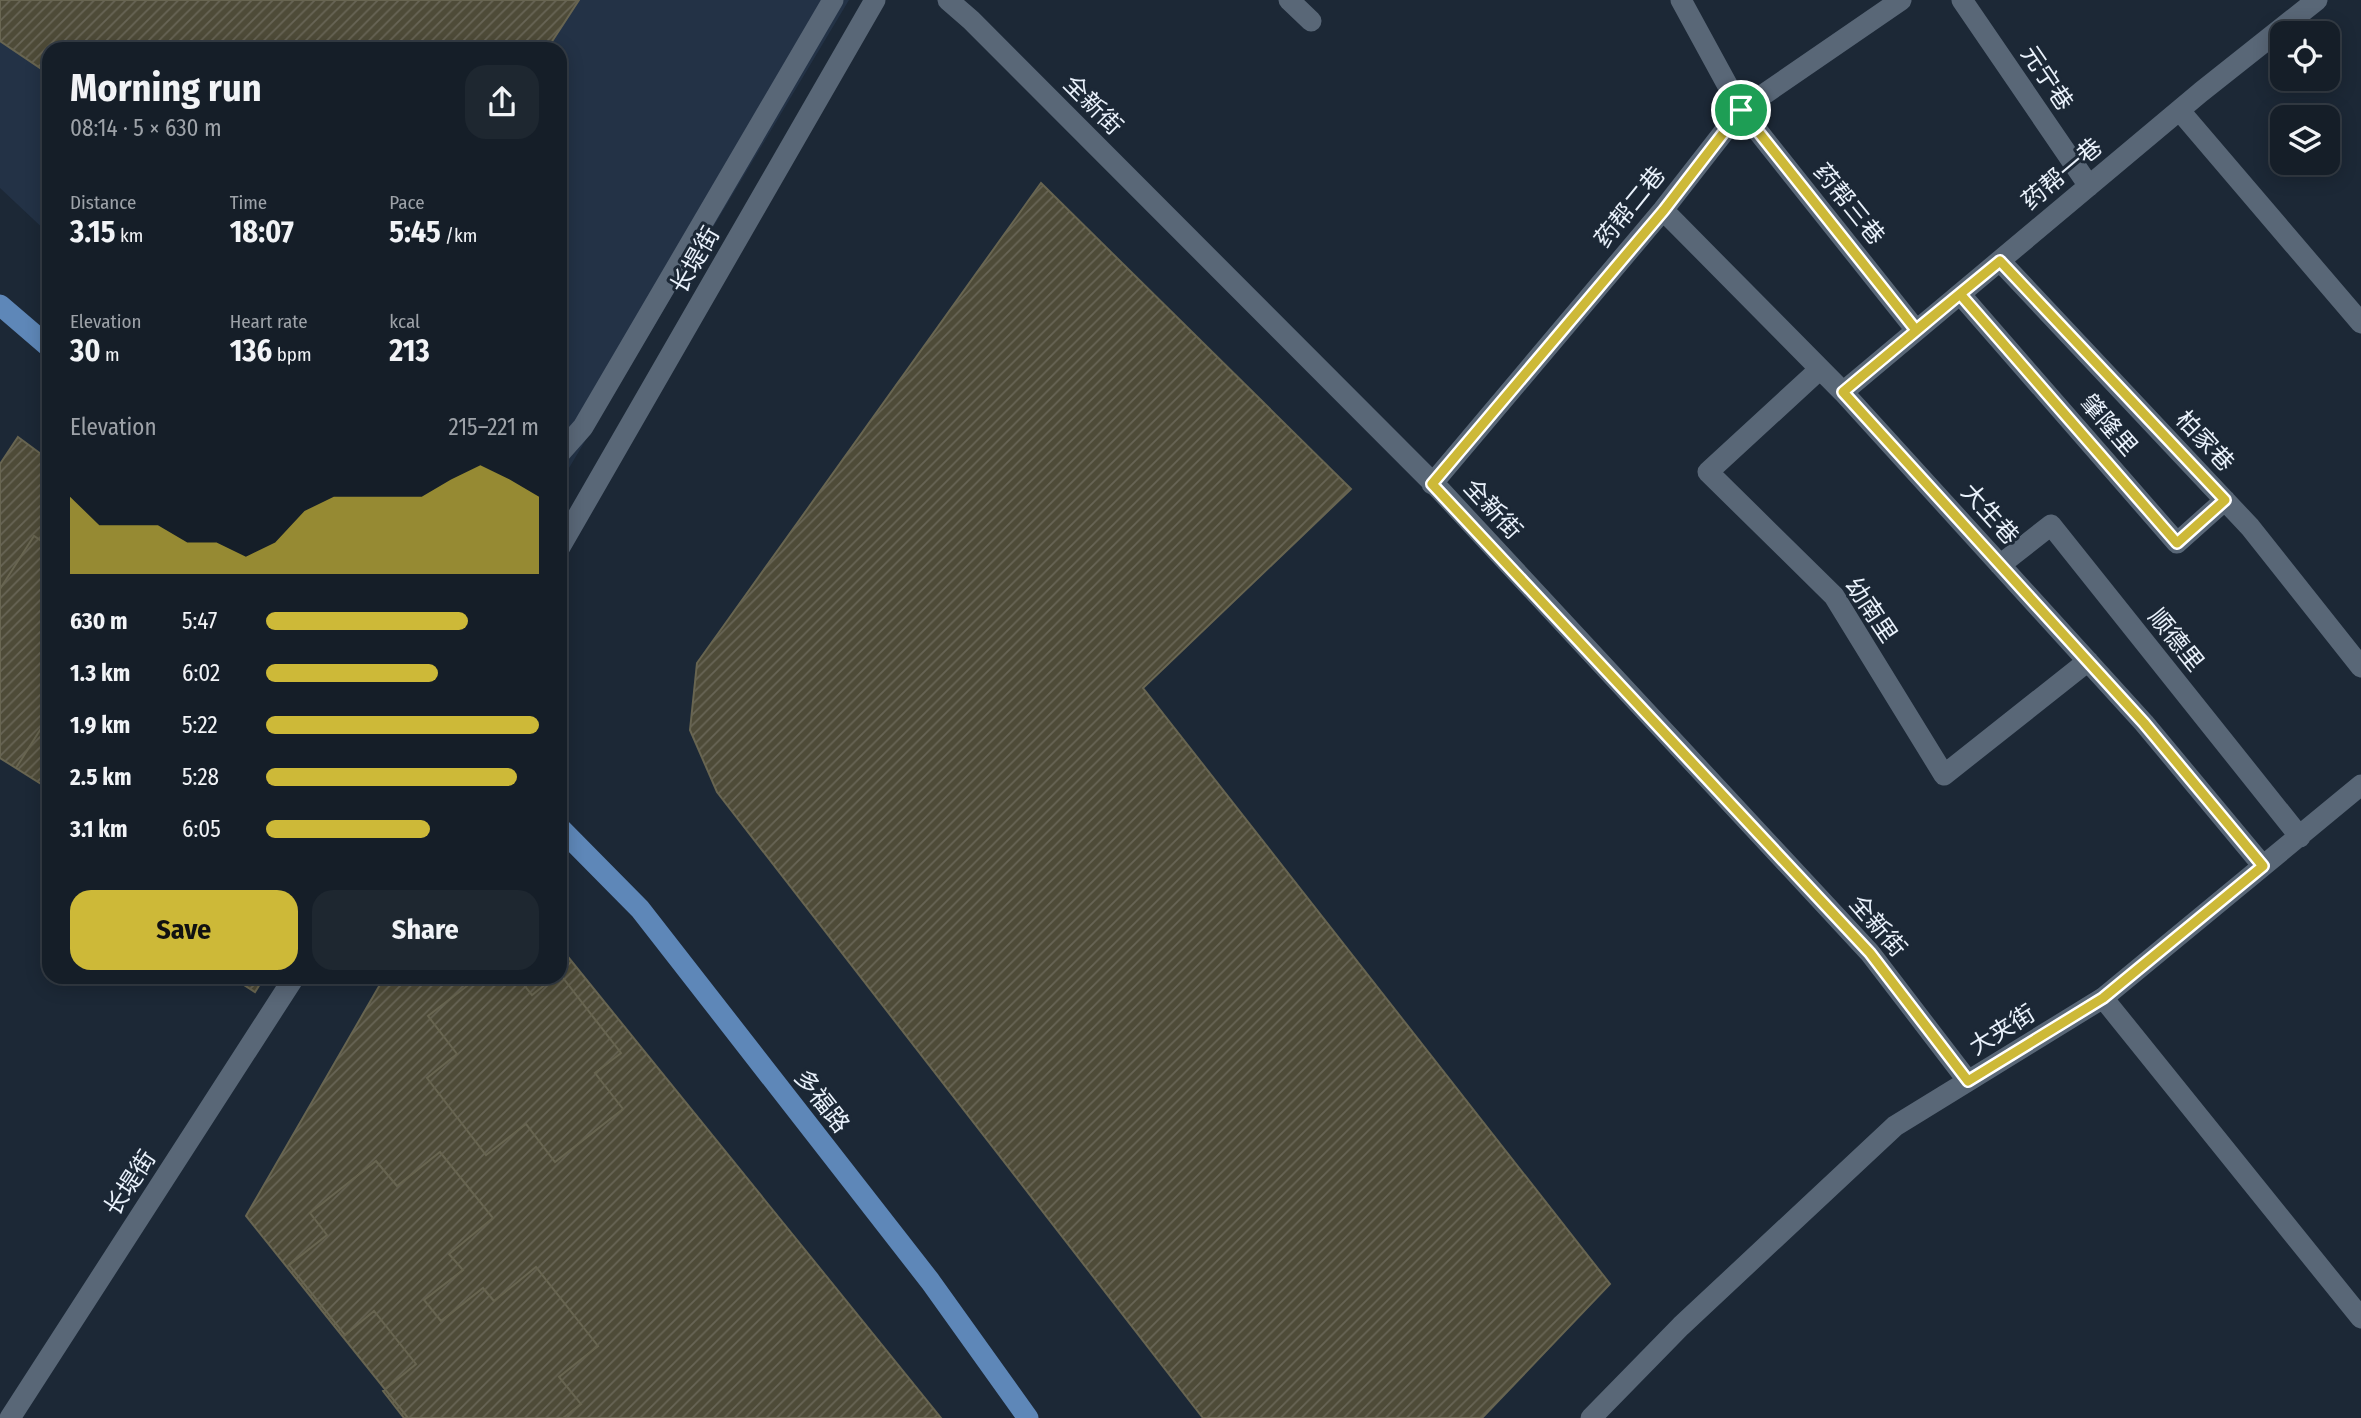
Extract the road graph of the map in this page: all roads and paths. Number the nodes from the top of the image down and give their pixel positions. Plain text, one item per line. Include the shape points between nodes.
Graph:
1 (833, 0) edge
2 (875, 0) edge
3 (948, 0) edge
4 (1289, 0) edge
5 (1681, 0) edge
6 (1901, 0) edge
7 (1962, 0) edge
8 (2317, 0) edge
9 (1311, 21) dead end
10 (1741, 110) junction
11 (2180, 111) junction
12 (2089, 186) junction
13 (1664, 210) junction
14 (2000, 261) junction
15 (1960, 294) junction
16 (0, 305) edge
17 (2361, 323) edge
18 (1916, 330) junction
19 (42, 341) edge
20 (1820, 369) junction
21 (1843, 392) junction
22 (567, 445) edge
23 (1432, 484) junction
24 (2225, 500) junction
25 (567, 535) edge
26 (2000, 565) junction
27 (2088, 661) junction
28 (2361, 667) edge
29 (2361, 785) edge
30 (567, 835) edge
31 (2300, 837) junction
32 (2263, 866) junction
33 (290, 984) edge
34 (2103, 998) junction
35 (1968, 1081) junction
36 (2361, 1318) edge
37 (8, 1409) edge
38 (1028, 1418) edge
39 (1591, 1418) edge

1 - 22 street via 583,427
2 - 25 street, 长堤街
3 - 23 street, 全新街
4 - 9 street
5 - 10 street, 药帮三巷
6 - 10 street, 药帮二巷
7 - 12 street, 元宁巷
8 - 11 street, 药帮一巷
10 - 13 street, 药帮二巷
10 - 18 street, 药帮三巷
11 - 12 street, 药帮一巷
11 - 17 street
12 - 14 street, 药帮一巷
13 - 20 street, 大生巷
13 - 23 street, 药帮二巷
14 - 15 street, 药帮一巷
14 - 24 street, 柏家巷
15 - 18 street, 药帮一巷
15 - 24 street, 肇隆里 via 2177,543
16 - 19 main road
18 - 21 street, 药帮一巷
20 - 21 street, 大生巷
20 - 27 street, 幼南里 via 1708,472 1834,596 1944,775
21 - 26 street, 大生巷
23 - 35 street, 全新街 via 1870,953
24 - 28 street, 柏家巷
26 - 27 street, 大生巷
26 - 31 street, 顺德里 via 2051,525
27 - 32 street, 大生巷
29 - 31 street, 大夹街
30 - 38 main road, 多福路 via 640,909 930,1282
31 - 32 street, 大夹街
32 - 34 street, 大夹街
33 - 37 street, 长堤街
34 - 35 street, 大夹街
34 - 36 street
35 - 39 street, 大夹街 via 1895,1126 1681,1326

